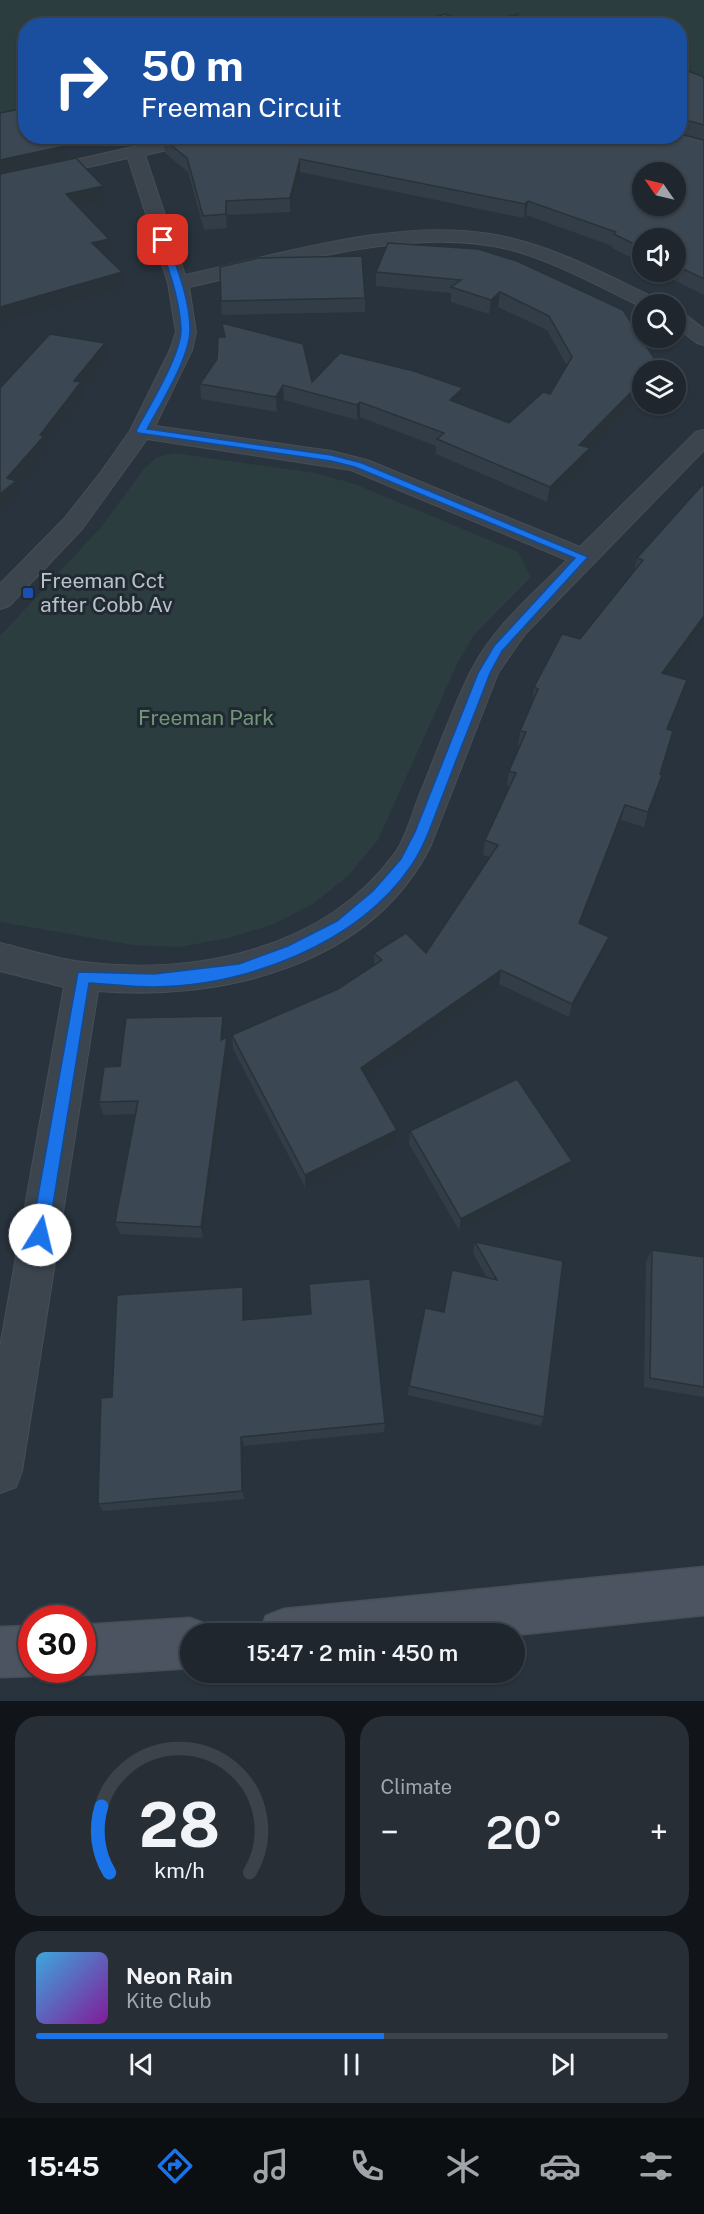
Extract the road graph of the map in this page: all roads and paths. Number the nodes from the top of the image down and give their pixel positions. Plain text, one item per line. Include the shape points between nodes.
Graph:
1 (170, 144) edge
2 (135, 152) junction
3 (0, 182) edge
4 (178, 283) junction
5 (632, 295) edge
6 (686, 325) edge
7 (704, 339) edge
8 (141, 431) junction
9 (704, 437) edge
10 (582, 557) junction
11 (0, 600) edge
12 (0, 957) edge
13 (83, 976) junction
14 (0, 1471) edge
15 (704, 1591) edge
16 (391, 1623) edge
17 (180, 1644) edge
18 (96, 1649) edge
19 (18, 1651) edge
20 (0, 1652) edge

1 - 2 street
2 - 3 street
2 - 4 street
4 - 5 street via 377,240 451,236 492,240 542,254
4 - 8 street via 186,332
6 - 7 street
8 - 10 street via 358,465
8 - 11 street via 74,524
9 - 10 street
10 - 13 street via 498,649 484,673 422,832 406,862 378,895 342,925 294,951 239,970 154,981
12 - 13 street
13 - 14 street
15 - 16 street
17 - 18 street
19 - 20 street

